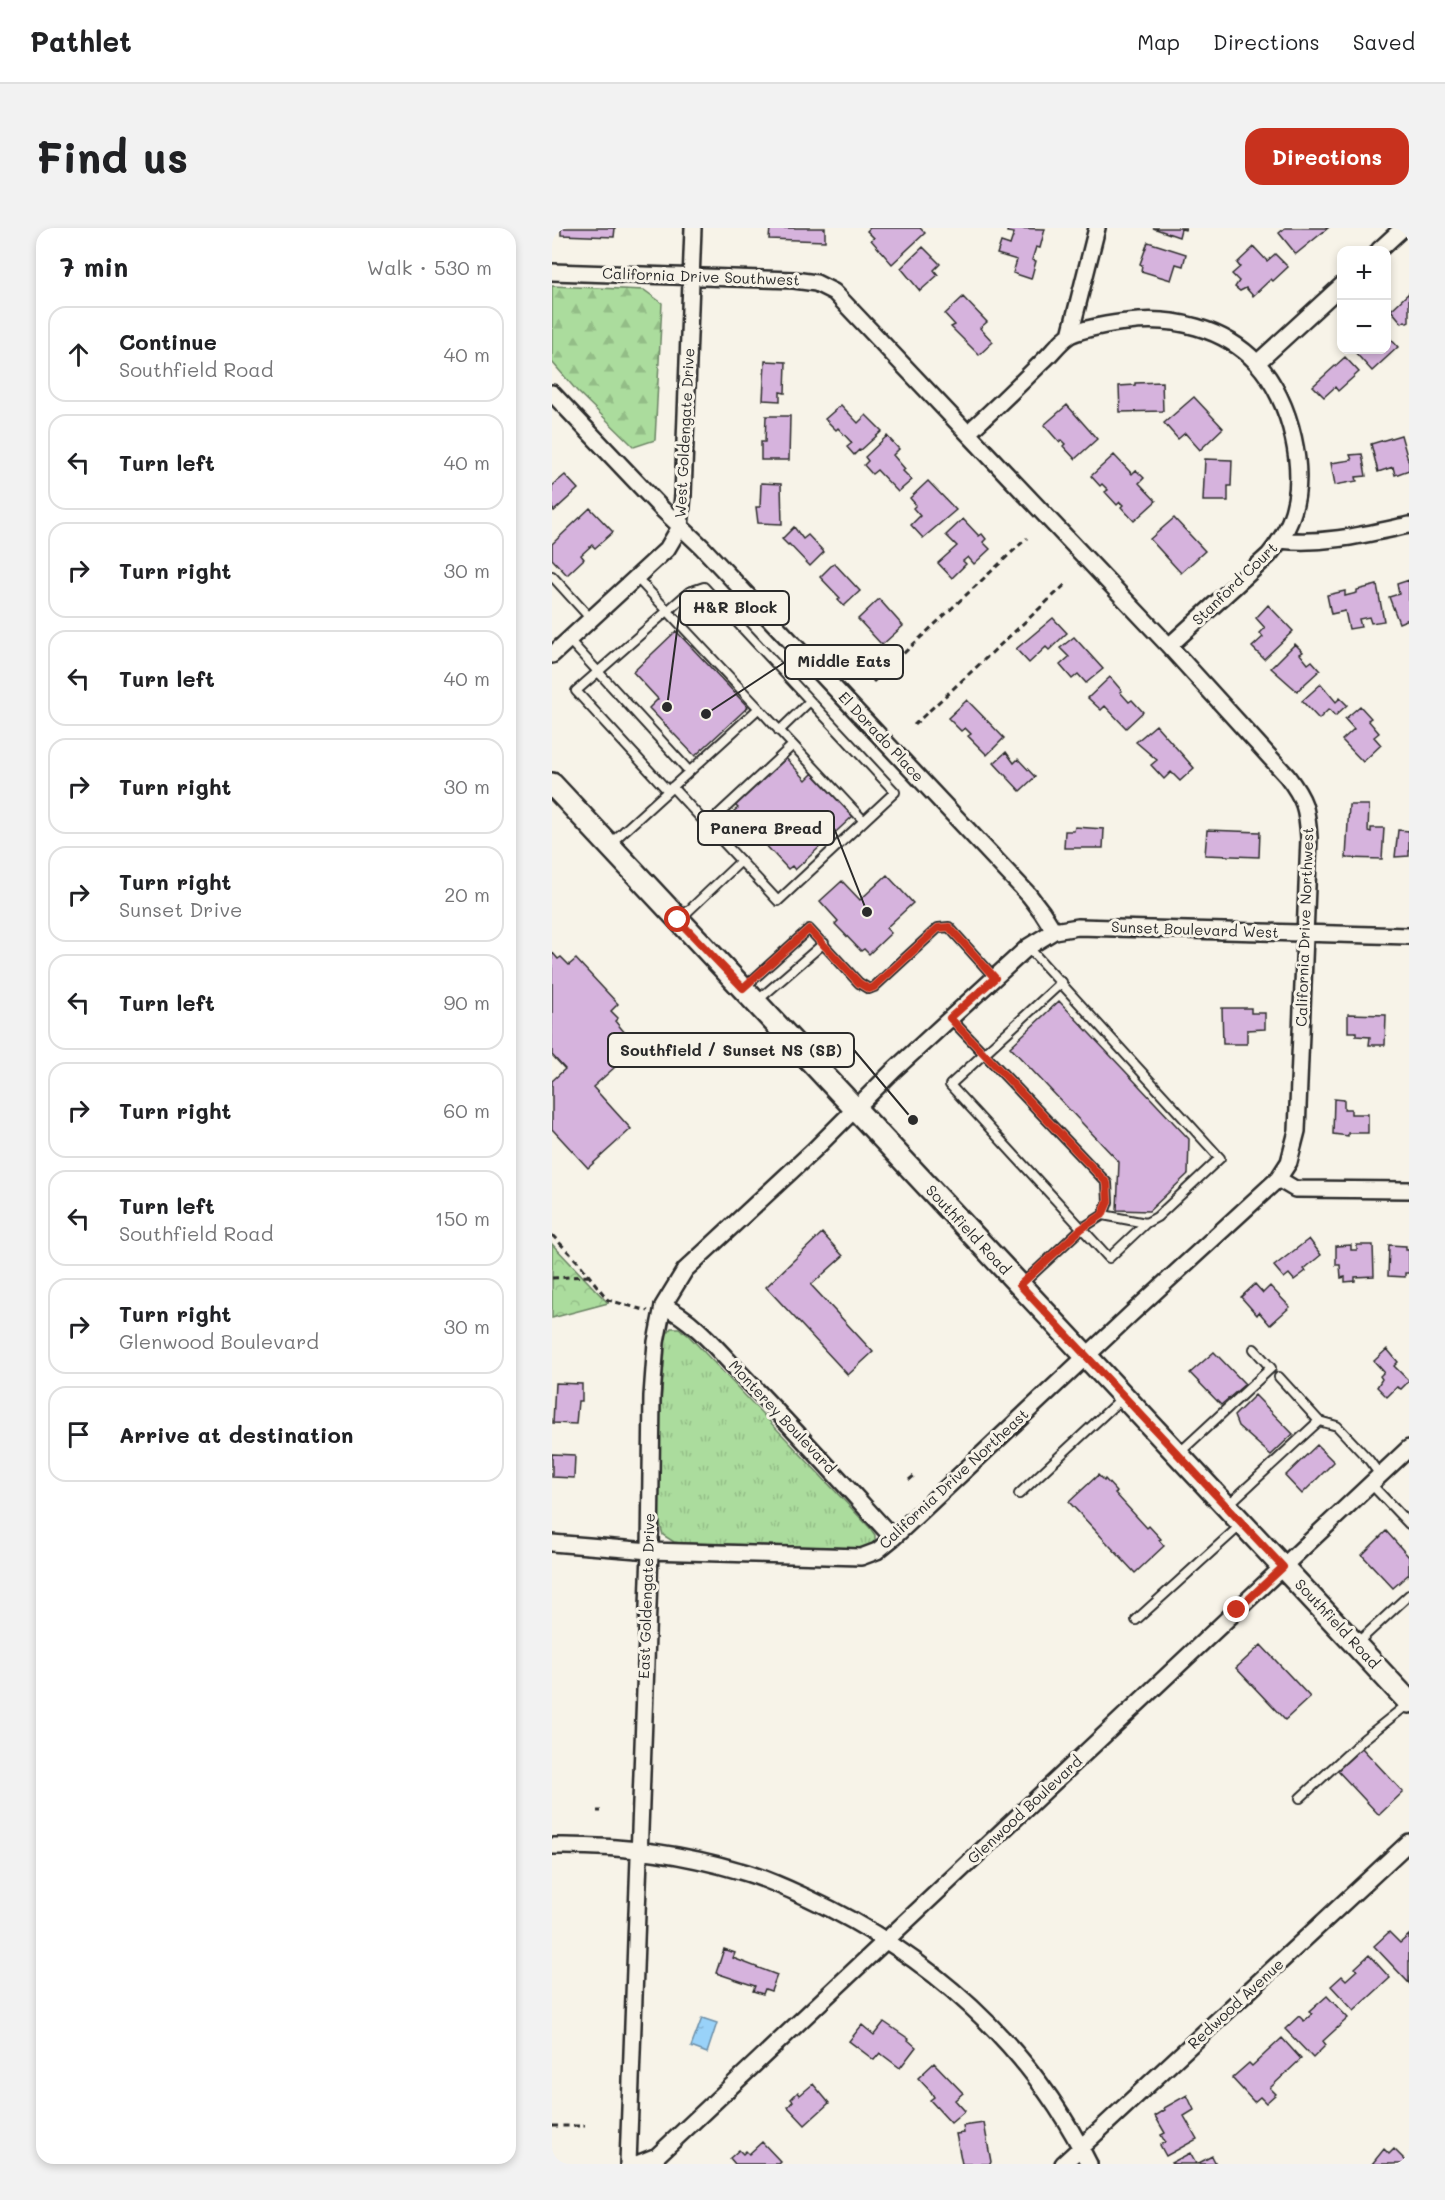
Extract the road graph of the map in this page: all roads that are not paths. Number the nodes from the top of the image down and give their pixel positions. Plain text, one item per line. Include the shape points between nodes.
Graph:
1 (693, 228) edge
2 (1097, 228) edge
3 (1403, 228) edge
4 (1383, 246) edge
5 (552, 272) edge
6 (692, 276) junction
7 (1337, 289) edge
8 (1070, 335) junction
9 (1257, 363) junction
10 (552, 393) edge
11 (968, 433) junction
12 (1409, 525) edge
13 (680, 527) junction
14 (1280, 540) junction
15 (552, 576) edge
16 (636, 577) junction
17 (666, 611) junction
18 (591, 619) junction
19 (569, 640) junction
20 (1169, 645) junction
21 (552, 655) edge
22 (598, 671) junction
23 (810, 701) junction
24 (758, 709) junction
25 (778, 730) junction
26 (793, 745) junction
27 (689, 771) junction
28 (552, 784) edge
29 (670, 789) junction
30 (864, 821) junction
31 (707, 825) junction
32 (609, 845) junction
33 (741, 861) junction
34 (678, 920) junction
35 (1054, 931) junction
36 (1304, 933) junction
37 (1409, 936) edge
38 (824, 944) junction
39 (1028, 947) junction
40 (995, 978) junction
41 (1062, 982) junction
42 (749, 995) junction
43 (950, 1018) junction
44 (984, 1054) junction
45 (856, 1109) junction
46 (1278, 1179) junction
47 (1409, 1190) edge
48 (1102, 1215) junction
49 (1146, 1223) junction
50 (1081, 1229) junction
51 (1020, 1285) junction
52 (658, 1310) junction
53 (1254, 1349) dead end
54 (1086, 1356) junction
55 (1279, 1377) dead end
56 (1123, 1397) junction
57 (1319, 1421) junction
58 (1409, 1448) edge
59 (1178, 1454) junction
60 (1376, 1480) junction
61 (1019, 1494) dead end
62 (1227, 1506) junction
63 (1243, 1523) junction
64 (1409, 1524) edge
65 (893, 1538) junction
66 (552, 1543) edge
67 (650, 1551) junction
68 (1283, 1567) junction
69 (1409, 1595) edge
70 (1136, 1620) dead end
71 (1356, 1644) junction
72 (1409, 1702) edge
73 (1300, 1798) dead end
74 (1409, 1842) edge
75 (552, 1846) edge
76 (640, 1849) junction
77 (887, 1940) junction
78 (1082, 2148) junction
79 (628, 2164) edge
80 (637, 2164) edge
81 (1063, 2164) edge
82 (1089, 2164) edge

1 - 6 street, West Goldengate Drive
2 - 8 street
3 - 4 street
5 - 6 street, California Drive Southwest
6 - 11 street, California Drive Southwest via 794,280 816,283 834,292
6 - 13 street, West Goldengate Drive
7 - 9 street
8 - 9 street, Stanford Court via 1148,319 1178,322 1216,335
8 - 11 street, Stanford Court
9 - 14 street, Stanford Court via 1277,392 1297,455 1297,489 1291,520
10 - 13 street, El Dorado Place
11 - 20 street, California Drive Northwest
12 - 14 street via 1335,539
13 - 16 street, West Goldengate Drive via 667,549
13 - 35 street, El Dorado Place via 1029,895
14 - 20 street, Stanford Court via 1269,555
15 - 18 lane
16 - 17 lane
16 - 18 street, West Goldengate Drive
17 - 22 lane
17 - 23 lane via 689,592 704,587
17 - 24 lane
18 - 19 street, West Goldengate Drive
19 - 21 street, West Goldengate Drive
19 - 22 lane
20 - 36 street, California Drive Northwest via 1300,794 1308,813 1309,838
22 - 27 lane
22 - 29 lane via 576,691
23 - 25 lane
23 - 30 lane via 896,792
24 - 25 lane
24 - 27 lane
25 - 26 lane
26 - 30 lane
26 - 31 lane
27 - 29 lane
28 - 32 main road, Southfield Road
29 - 31 lane
29 - 32 lane
30 - 33 lane via 778,901
31 - 33 lane
32 - 34 main road, Southfield Road
33 - 34 lane
34 - 42 main road, Southfield Road
35 - 36 street, Sunset Boulevard West via 1078,927
35 - 39 street, East Goldengate Drive
36 - 37 street, Sunset Boulevard West
36 - 46 street, California Drive Northwest via 1297,1131 1289,1162
38 - 40 lane via 869,989 938,928 949,927
38 - 42 lane
38 - 42 lane via 809,929
39 - 40 street, East Goldengate Drive
39 - 41 lane
40 - 43 street, East Goldengate Drive
41 - 44 lane
41 - 49 lane via 1220,1158
42 - 45 main road, Southfield Road
43 - 44 lane
43 - 45 street, East Goldengate Drive
44 - 48 lane via 1107,1183 1108,1202
44 - 50 lane via 950,1085
45 - 51 main road, Southfield Road
45 - 52 street, East Goldengate Drive via 684,1270
46 - 47 street via 1295,1189
46 - 54 street, California Drive Northwest
48 - 49 lane
48 - 50 lane
49 - 50 lane via 1109,1258
50 - 51 lane
51 - 54 main road, Southfield Road
52 - 65 street, Monterey Boulevard via 674,1311 711,1343
52 - 67 street, East Goldengate Drive via 652,1396
53 - 59 lane via 1271,1368
54 - 56 main road, Southfield Road
54 - 65 street, California Drive Northeast
55 - 57 lane
56 - 59 main road, Southfield Road
56 - 61 lane
57 - 60 lane via 1337,1426 1369,1460
57 - 62 lane
58 - 60 street, Glenwood Boulevard
59 - 62 main road, Southfield Road
60 - 64 lane
60 - 68 street, Glenwood Boulevard
62 - 63 main road, Southfield Road
63 - 68 main road, Southfield Road
63 - 70 lane
65 - 67 street, California Drive Northeast via 878,1551 861,1557
66 - 67 street, California Drive Northeast
67 - 76 street, East Goldengate Drive
68 - 71 main road, Southfield Road
68 - 77 street, Glenwood Boulevard
69 - 71 lane
71 - 72 main road, Southfield Road
72 - 73 lane
74 - 78 street, Redwood Avenue
75 - 76 street
76 - 77 street via 742,1871 823,1905
76 - 79 street, East Goldengate Drive
77 - 78 street via 937,1976 1005,2040
77 - 80 street, Glenwood Boulevard via 657,2156
78 - 81 street, Redwood Avenue
78 - 82 street

